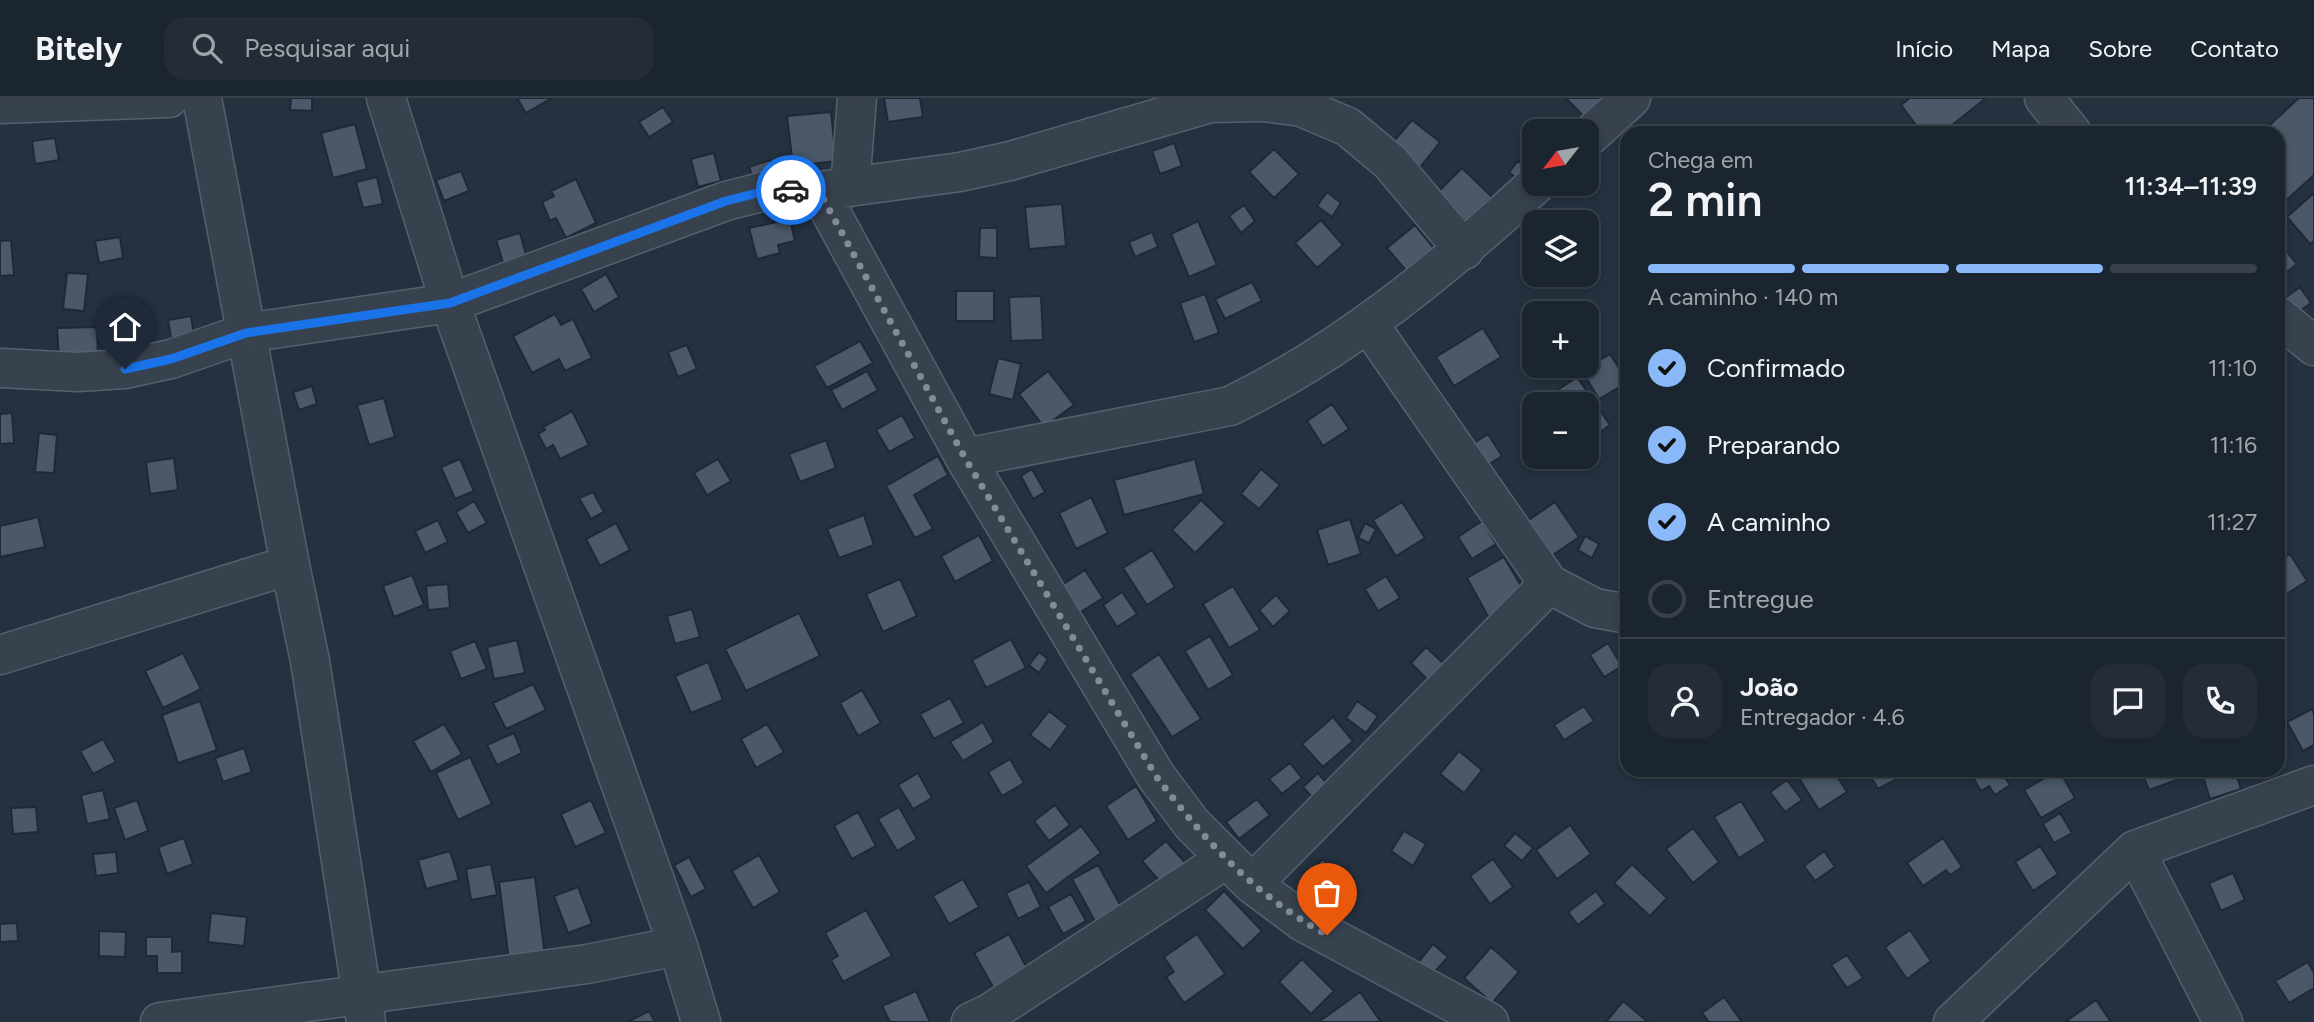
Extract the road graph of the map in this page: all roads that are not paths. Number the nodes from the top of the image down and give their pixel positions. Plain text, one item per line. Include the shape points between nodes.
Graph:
1 (169, 98) edge
2 (202, 98) edge
3 (386, 98) edge
4 (857, 98) edge
5 (1631, 98) edge
6 (2044, 98) edge
7 (0, 104) edge
8 (1600, 126) edge
9 (2066, 126) edge
10 (834, 189) junction
11 (1523, 196) edge
12 (1464, 250) junction
13 (450, 303) junction
14 (2285, 322) edge
15 (1368, 323) junction
16 (246, 333) junction
17 (2314, 346) edge
18 (0, 368) edge
19 (965, 458) junction
20 (290, 565) junction
21 (1549, 584) junction
22 (1620, 613) edge
23 (0, 655) edge
24 (2314, 785) edge
25 (2135, 850) junction
26 (1239, 872) junction
27 (678, 946) junction
28 (364, 1008) edge
29 (1475, 1019) edge
30 (160, 1022) edge
31 (701, 1022) edge
32 (971, 1022) edge
33 (1952, 1022) edge
34 (2223, 1022) edge

1 - 7 street
2 - 16 street
3 - 13 street
4 - 10 street
5 - 8 street
6 - 9 street
10 - 12 street via 1010,161 1210,103 1263,102 1301,107 1348,127 1390,162
10 - 13 street via 773,189 726,201
10 - 19 street
11 - 12 street
12 - 15 street
13 - 16 street
13 - 27 street
14 - 17 street
15 - 19 street via 1230,406
15 - 21 street
16 - 18 street via 171,359 125,369
16 - 20 street
19 - 26 street via 1156,776 1192,824
20 - 23 street
20 - 28 street via 310,661
21 - 22 street via 1595,608
21 - 26 street
24 - 25 street
25 - 33 street
25 - 34 street
26 - 29 street via 1303,922
26 - 32 street
27 - 28 street
27 - 31 street
28 - 30 street

